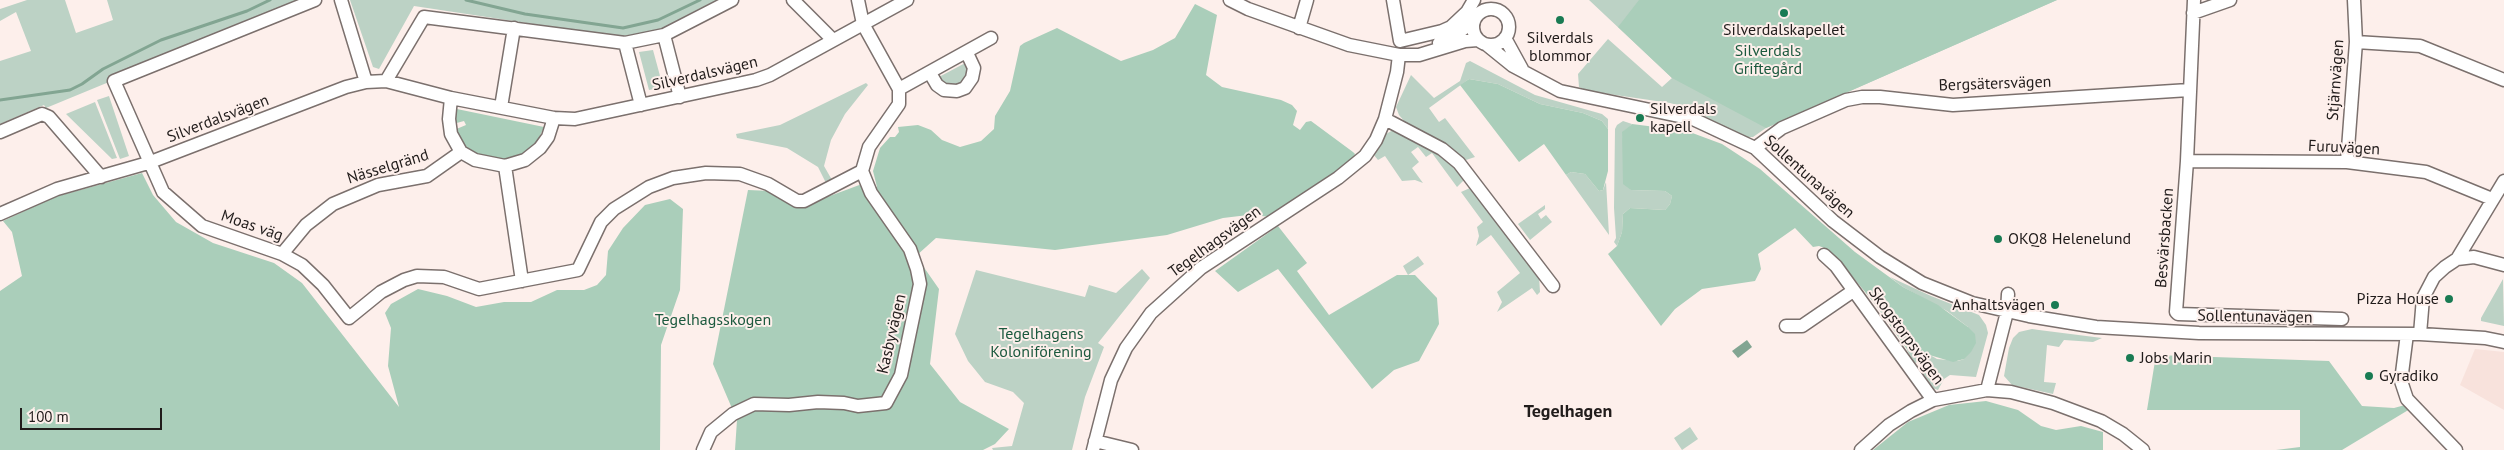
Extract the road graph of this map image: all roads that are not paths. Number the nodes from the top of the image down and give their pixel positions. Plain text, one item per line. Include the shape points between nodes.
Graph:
1 (314, 0) edge
2 (341, 0) edge
3 (732, 0) edge
4 (793, 0) edge
5 (858, 0) edge
6 (907, 0) edge
7 (1230, 0) edge
8 (1307, 0) edge
9 (1393, 0) edge
10 (1474, 0) edge
11 (1484, 0) edge
12 (2230, 0) edge
13 (2354, 0) edge
14 (1498, 6) edge
15 (2194, 6) edge
16 (1477, 17) junction
17 (864, 24) junction
18 (514, 28) junction
19 (1299, 28) junction
20 (664, 35) junction
21 (991, 38) dead end
22 (1505, 38) junction
23 (833, 40) junction
24 (1482, 42) junction
25 (2356, 42) junction
26 (625, 43) junction
27 (967, 53) junction
28 (1405, 54) junction
29 (1523, 71) junction
30 (930, 73) junction
31 (2504, 80) edge
32 (386, 81) junction
33 (366, 82) junction
34 (899, 90) junction
35 (2189, 90) junction
36 (680, 97) junction
37 (451, 98) junction
38 (641, 105) junction
39 (501, 107) junction
40 (554, 118) junction
41 (1385, 119) junction
42 (0, 132) edge
43 (1755, 148) junction
44 (461, 152) junction
45 (2187, 161) junction
46 (2347, 162) junction
47 (148, 163) junction
48 (505, 166) junction
49 (862, 171) junction
50 (102, 177) junction
51 (2504, 182) edge
52 (2492, 200) junction
53 (0, 214) edge
54 (282, 254) junction
55 (1824, 255) dead end
56 (2457, 259) junction
57 (2504, 265) edge
58 (522, 281) junction
59 (1553, 286) dead end
60 (1853, 291) junction
61 (2008, 294) dead end
62 (2007, 312) junction
63 (2342, 318) dead end
64 (1786, 326) dead end
65 (2407, 334) junction
66 (2420, 334) junction
67 (2504, 342) edge
68 (1987, 390) junction
69 (1933, 400) junction
70 (1094, 446) edge
71 (703, 450) edge
72 (1132, 450) edge
73 (1862, 450) edge
74 (2143, 450) edge
75 (2456, 450) edge

1 - 47 street, Moas väg via 114,82
2 - 33 street
3 - 20 street
4 - 23 street
5 - 17 street
6 - 17 street, Silverdalsvägen
7 - 19 street
8 - 19 street
9 - 10 street via 1400,41 1451,27
11 - 16 street
12 - 15 street
13 - 25 street, Stjärnvägen
14 - 16 street
14 - 22 street via 1508,22
15 - 35 street, Besvärsbacken
16 - 24 street via 1474,35
16 - 28 street via 1443,41
17 - 23 street, Silverdalsvägen
17 - 34 street
18 - 26 street
18 - 32 street via 424,17
18 - 39 street
19 - 28 street via 1349,45
20 - 26 street
20 - 36 street
21 - 27 street
22 - 24 street via 1499,43
22 - 29 street
23 - 36 street, Silverdalsvägen via 770,75
24 - 28 street via 1419,55
24 - 29 street, Sollentunavägen
25 - 31 street via 2420,46
25 - 46 street, Stjärnvägen
26 - 38 street
27 - 30 street
27 - 30 street via 974,68 965,88 944,90
28 - 41 street, Tegelhagsvägen
29 - 43 street, Sollentunavägen via 1560,91 1693,119
30 - 34 street
32 - 33 street, Silverdalsvägen
32 - 37 street, Silverdalsvägen
33 - 47 street, Silverdalsvägen via 346,86
34 - 49 street via 899,104 869,147
35 - 43 street, Bergsätersvägen via 1953,105 1862,97 1846,100 1782,128
35 - 45 street, Besvärsbacken
36 - 38 street, Silverdalsvägen
37 - 39 street, Silverdalsvägen
37 - 44 street via 451,134
38 - 40 street, Silverdalsvägen via 575,119
39 - 40 street, Silverdalsvägen
40 - 48 street via 548,137 540,148 526,160
41 - 59 street via 1442,149 1459,163
41 - 70 street, Tegelhagsvägen via 1365,156 1338,178 1201,268 1151,313 1126,348 1112,380
42 - 50 street via 42,114 49,117
43 - 62 street, Sollentunavägen via 1833,221 1880,257 1922,283 1972,303
44 - 48 street via 475,160
44 - 54 street, Nässelgränd via 427,176 378,185 333,204 306,225
45 - 46 street, Furuvägen
45 - 63 street, Besvärsbacken via 2176,312
46 - 52 street, Furuvägen via 2426,172
47 - 50 street, Silverdalsvägen
47 - 54 street, Moas väg via 163,192 202,226
48 - 58 street
49 - 58 street via 804,201 797,201 768,184 740,174 706,173 673,178 649,187 601,222 578,270
49 - 71 street, Kasbyvägen via 871,193 910,249 920,284 896,387 886,403 858,406 835,402 754,404 733,414 711,432
50 - 53 street, Silverdalsvägen via 57,189
51 - 52 street
52 - 56 street
54 - 58 street, Moas väg via 314,274 349,318 381,292 417,276 444,277 479,289
55 - 60 street, Skogstorpsvägen
56 - 57 street via 2474,258
56 - 66 street via 2434,277 2423,298
60 - 64 street, Skogstorpsvägen via 1802,326
60 - 69 street, Skogstorpsvägen
61 - 62 street
62 - 65 street, Sollentunavägen via 2096,326 2199,333
62 - 68 street
65 - 66 street, Sollentunavägen
65 - 75 street via 2401,381 2407,399
66 - 67 street, Sollentunavägen
68 - 69 street, Skogstorpsvägen
68 - 74 street, Skogstorpsvägen via 2011,392 2054,403 2101,421
69 - 73 street, Skogstorpsvägen via 1889,425
70 - 72 street

